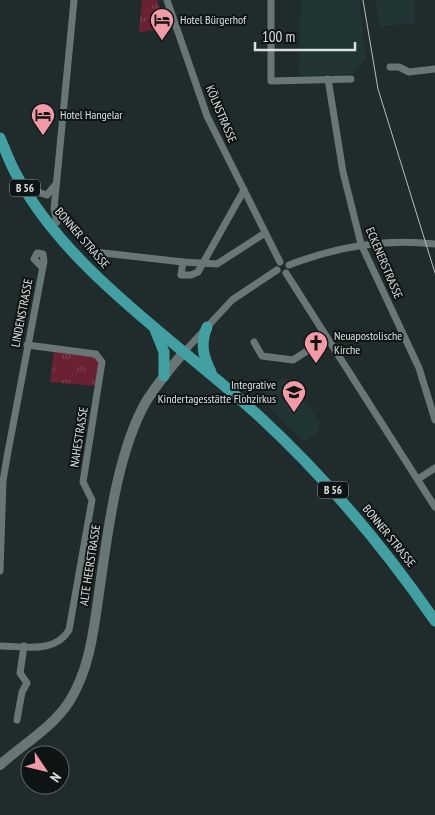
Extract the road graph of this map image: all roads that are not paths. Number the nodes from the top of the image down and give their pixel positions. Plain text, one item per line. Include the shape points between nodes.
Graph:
1 (74, 0) edge
2 (167, 0) edge
3 (271, 0) edge
4 (390, 67) dead end
5 (435, 69) edge
6 (351, 78) dead end
7 (328, 79) junction
8 (2, 142) edge
9 (58, 182) junction
10 (34, 190) junction
11 (244, 190) junction
12 (57, 222) junction
13 (265, 233) junction
14 (361, 244) junction
15 (435, 244) edge
16 (95, 252) dead end
17 (183, 262) junction
18 (280, 262) junction
19 (203, 263) junction
20 (42, 267) dead end
21 (287, 269) junction
22 (277, 270) junction
23 (115, 293) junction
24 (154, 326) junction
25 (207, 326) junction
26 (327, 338) junction
27 (254, 342) dead end
28 (27, 345) junction
29 (184, 352) junction
30 (164, 376) junction
31 (213, 376) junction
32 (435, 420) edge
33 (3, 457) edge
34 (435, 468) edge
35 (418, 479) junction
36 (435, 507) edge
37 (0, 571) edge
38 (435, 621) edge
39 (0, 646) edge
40 (24, 646) junction
41 (17, 720) dead end
42 (0, 765) edge

1 - 9 street
2 - 11 street, KÖLNSTRASSE via 207,116
3 - 7 street via 271,81
4 - 5 street via 409,72
6 - 7 street
7 - 14 street, ECKENERSTRASSE via 343,172
8 - 10 main road, BONNER STRASSE / B 56
8 - 23 main road, BONNER STRASSE / B 56 via 15,172 45,217
9 - 10 street via 47,195
9 - 12 street via 54,209
10 - 12 main road, BONNER STRASSE / B 56
11 - 13 street, KÖLNSTRASSE
11 - 19 street
12 - 23 main road, BONNER STRASSE / B 56
13 - 18 street, KÖLNSTRASSE
13 - 19 street via 216,264
14 - 15 street
14 - 21 street via 322,252
14 - 32 street, ECKENERSTRASSE via 419,368
16 - 17 street
17 - 19 street
17 - 19 street via 181,275 198,272
18 - 21 street via 286,262
18 - 22 street
20 - 28 street, LINDENSTRASSE
21 - 22 street via 282,274
21 - 26 street
22 - 25 street via 232,300
23 - 24 main road, BONNER STRASSE / B 56
24 - 29 main road, BONNER STRASSE / B 56
24 - 30 main road via 164,352
25 - 29 street
25 - 31 main road via 203,351
26 - 27 street via 293,360 262,356
26 - 35 street
28 - 33 street, LINDENSTRASSE
28 - 40 street, NAHESTRASSE via 96,354 102,362 83,482 92,500 69,630 64,638 50,646
29 - 30 street, ALTE HEERSTRASSE
29 - 31 main road, BONNER STRASSE / B 56
30 - 42 street, ALTE HEERSTRASSE via 147,400 121,471 84,672 61,713
31 - 38 main road, BONNER STRASSE / B 56 via 324,480 399,568
33 - 37 street, LINDENSTRASSE
34 - 35 street
35 - 36 street
39 - 40 street, NAHESTRASSE
40 - 41 street via 20,673 27,683

